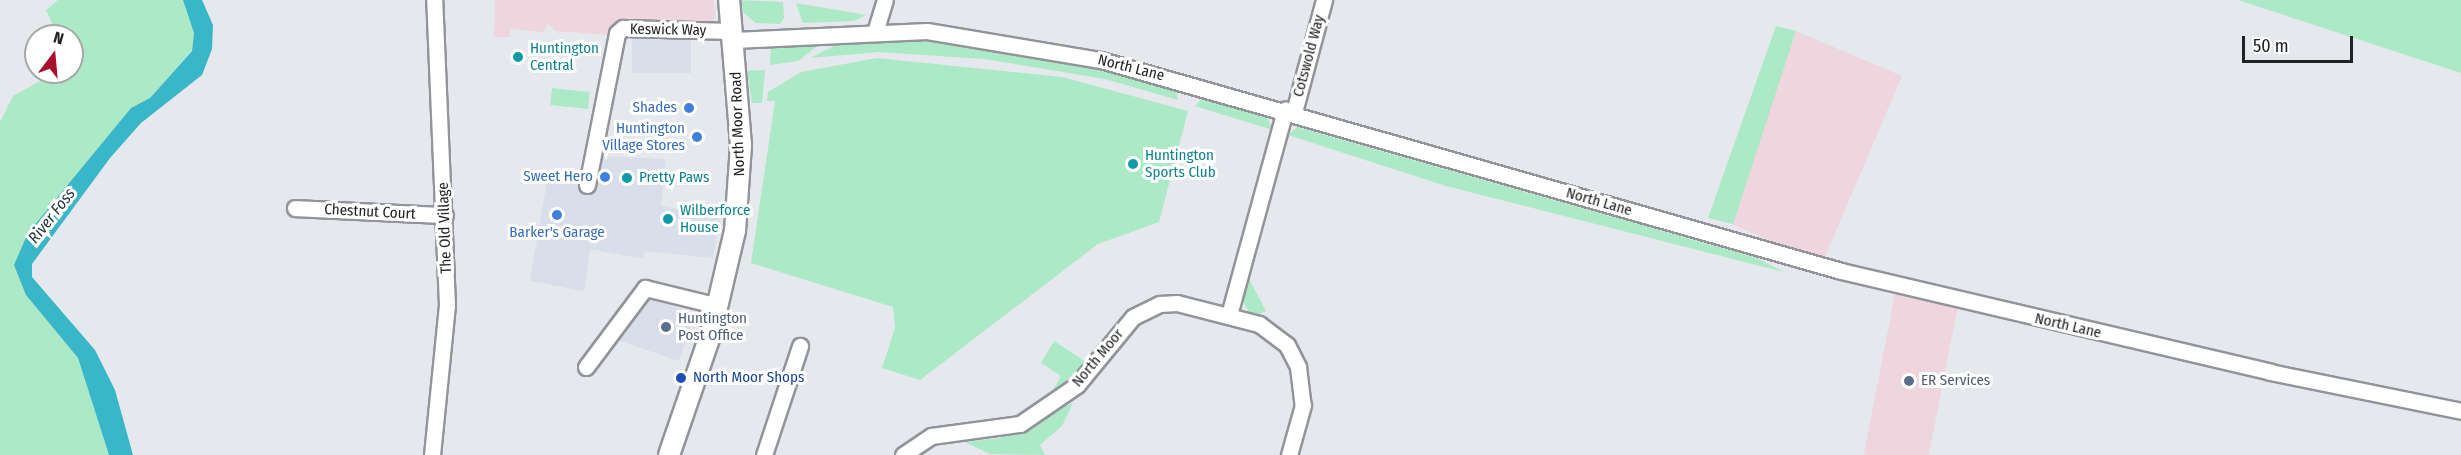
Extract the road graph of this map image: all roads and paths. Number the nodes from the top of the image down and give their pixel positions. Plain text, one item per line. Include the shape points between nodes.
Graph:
1 (434, 0) edge
2 (729, 0) edge
3 (885, 0) edge
4 (1324, 0) edge
5 (876, 29) junction
6 (733, 35) junction
7 (1289, 111) junction
8 (587, 185) dead end
9 (295, 207) dead end
10 (445, 215) junction
11 (719, 306) junction
12 (1229, 315) junction
13 (800, 346) dead end
14 (586, 367) dead end
15 (2461, 411) edge
16 (432, 455) edge
17 (669, 455) edge
18 (764, 455) edge
19 (903, 455) edge
20 (1289, 455) edge

1 - 10 street, The Old Village
2 - 6 street, North Moor Road
3 - 5 street
4 - 7 street, Cotswold Way
5 - 6 street, North Lane
5 - 7 street, North Lane via 1019,43
6 - 8 street, Keswick Way via 623,28 617,33
6 - 11 street, North Moor Road via 739,195
7 - 12 street
7 - 15 street, North Lane via 1841,271 2238,365
9 - 10 street, Chestnut Court
10 - 16 street, The Old Village via 447,305
11 - 14 street via 645,288
11 - 17 street, North Moor Road
12 - 19 street, North Moor via 1177,303 1146,308 1053,405 1002,430 931,436
12 - 20 street, North Moor via 1275,333 1293,355 1304,405
13 - 18 street

